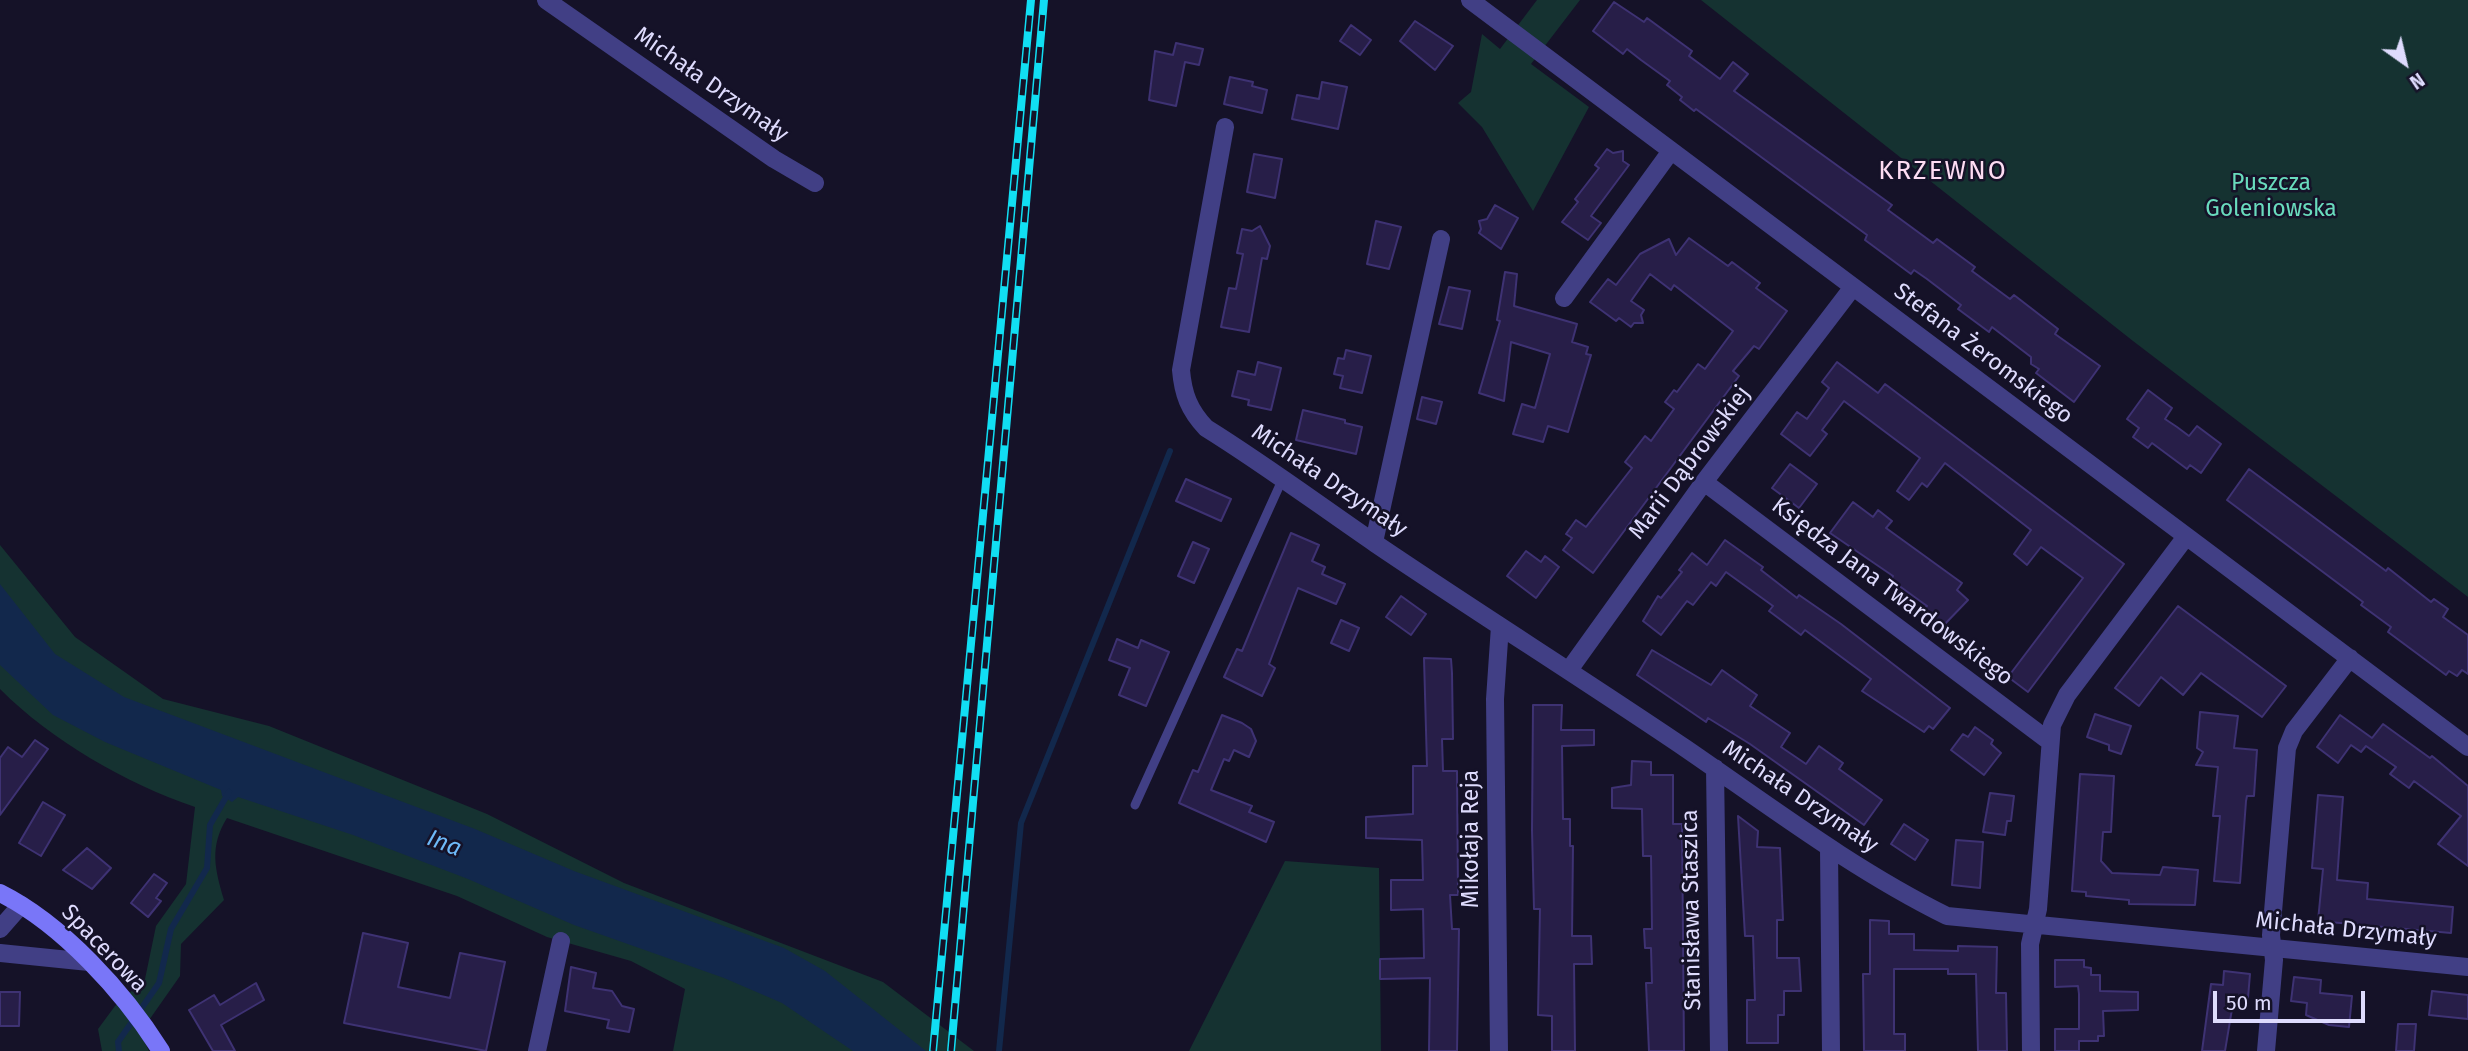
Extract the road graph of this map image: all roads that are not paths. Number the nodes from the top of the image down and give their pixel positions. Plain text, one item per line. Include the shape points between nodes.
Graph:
1 (546, 0) edge
2 (1469, 0) edge
3 (1225, 127) dead end
4 (1671, 151) junction
5 (815, 183) dead end
6 (1441, 239) dead end
7 (1853, 287) junction
8 (1564, 298) dead end
9 (1284, 477) junction
10 (1704, 482) junction
11 (2185, 538) junction
12 (1374, 542) junction
13 (1500, 626) junction
14 (2350, 658) junction
15 (1569, 670) junction
16 (2049, 741) junction
17 (2468, 747) edge
18 (1715, 768) junction
19 (1135, 805) dead end
20 (1829, 849) junction
21 (0, 893) edge
22 (21, 905) junction
23 (2034, 927) junction
24 (0, 929) edge
25 (561, 942) dead end
26 (2272, 947) junction
27 (0, 953) edge
28 (89, 962) junction
29 (2468, 967) edge
30 (161, 1051) edge
31 (537, 1051) edge
32 (1499, 1051) edge
33 (1718, 1051) edge
34 (1831, 1051) edge
35 (2031, 1051) edge
36 (2266, 1051) edge

1 - 5 street, Michała Drzymały
2 - 4 street, Stefana Żeromskiego
3 - 9 street, Michała Drzymały via 1181,370 1183,394 1206,428
4 - 7 street, Stefana Żeromskiego
4 - 8 street
6 - 12 street
7 - 10 street, Marii Dąbrowskiej
7 - 11 street, Stefana Żeromskiego
9 - 12 street, Michała Drzymały
9 - 19 lane
10 - 15 street, Marii Dąbrowskiej
10 - 16 street, Księdza Jana Twardowskiego
11 - 14 street, Stefana Żeromskiego
11 - 16 street via 2067,695
12 - 13 street, Michała Drzymały
13 - 15 street, Michała Drzymały
13 - 32 street, Mikołaja Reja via 1495,699
14 - 17 street, Stefana Żeromskiego
14 - 26 street via 2294,731 2287,748
15 - 18 street, Michała Drzymały
16 - 23 street
18 - 20 street, Michała Drzymały
18 - 33 street, Stanisława Staszica
20 - 23 street, Michała Drzymały via 1947,916
20 - 34 street
21 - 22 street, Spacerowa
22 - 24 street
22 - 28 street, Spacerowa
23 - 26 street, Michała Drzymały
23 - 35 street via 2030,944
25 - 31 street
26 - 29 street, Michała Drzymały
26 - 36 street
27 - 28 street
28 - 30 street, Spacerowa

